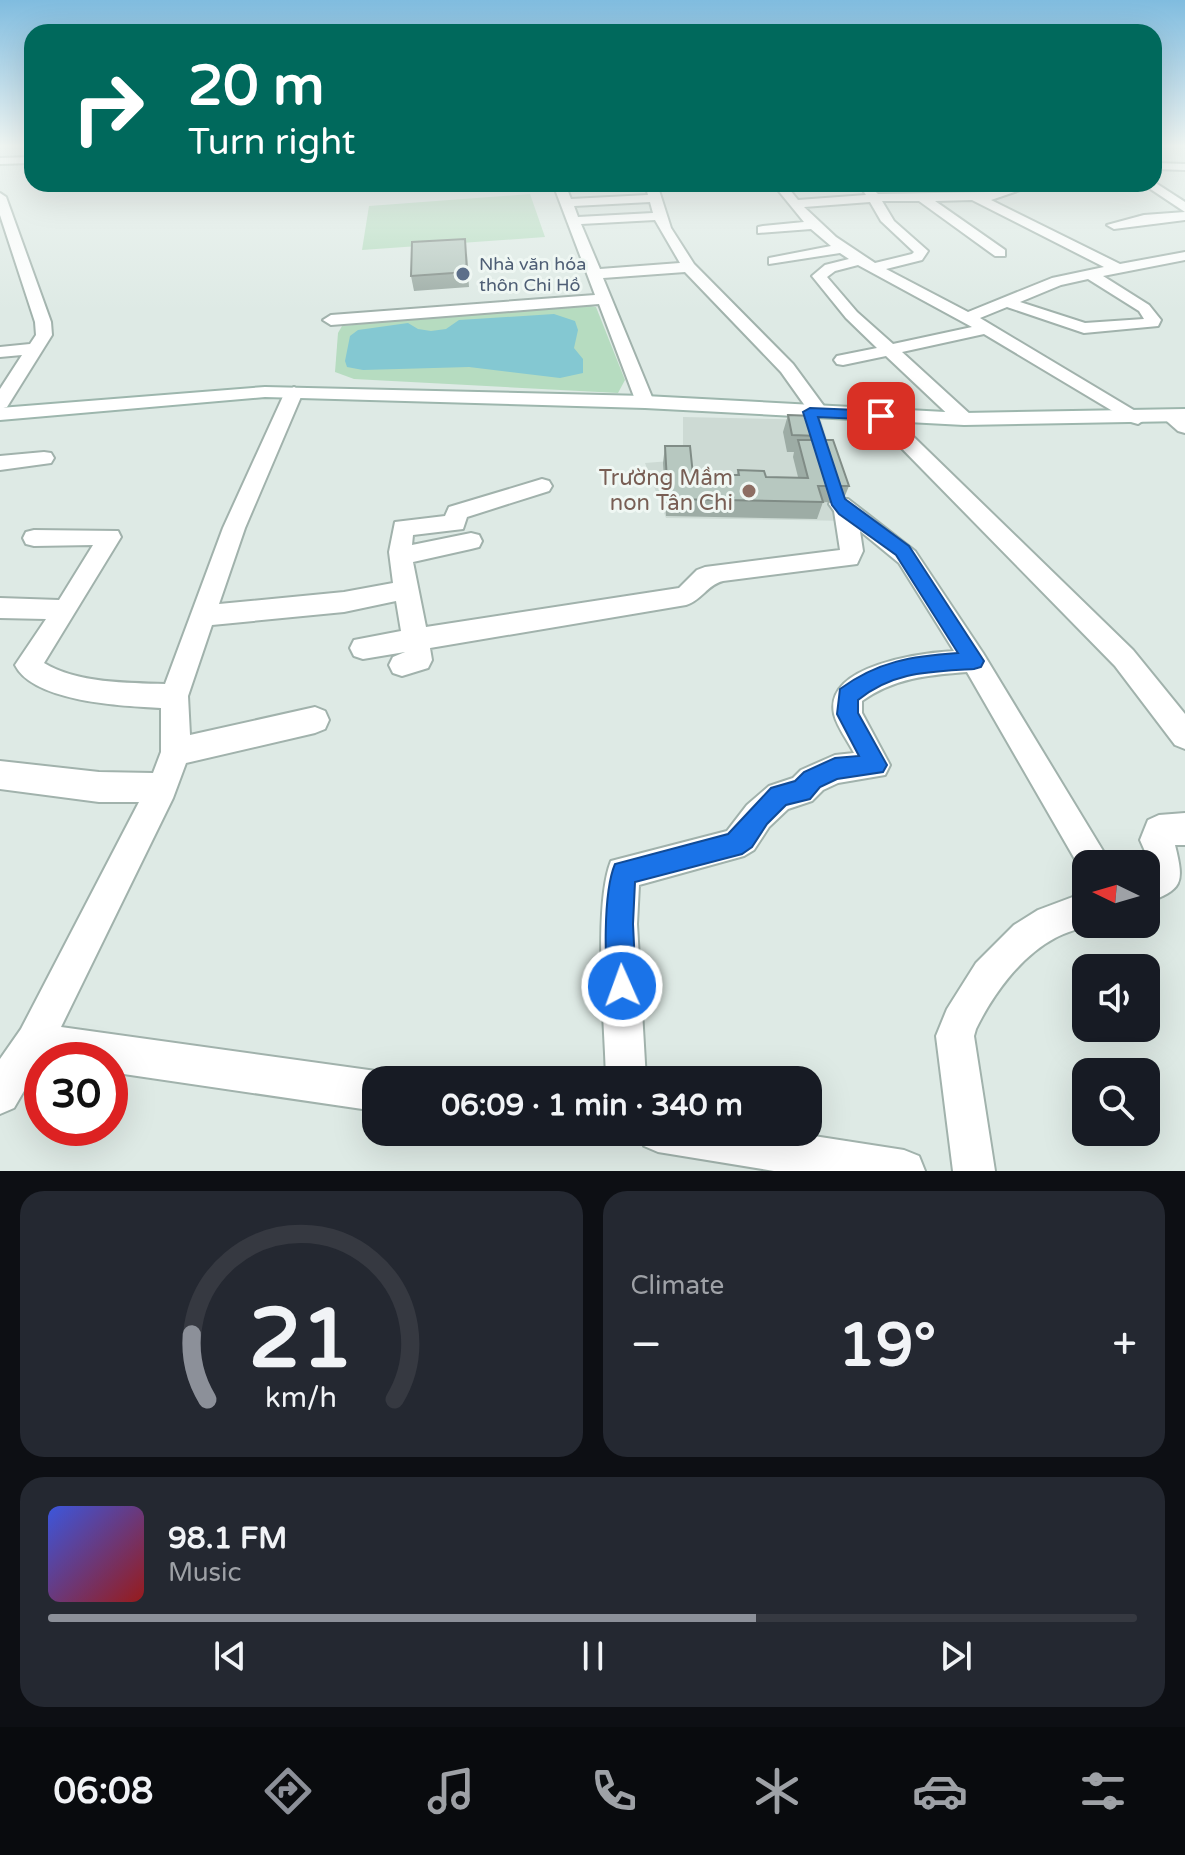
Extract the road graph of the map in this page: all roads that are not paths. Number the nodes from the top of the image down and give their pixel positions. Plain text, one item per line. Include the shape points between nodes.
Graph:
1 (1, 201) edge
2 (584, 201) edge
3 (656, 201) edge
4 (792, 201) edge
5 (840, 201) edge
6 (876, 201) edge
7 (927, 201) edge
8 (983, 201) edge
9 (567, 203) joint
10 (795, 204) junction
11 (659, 216) junction
12 (1185, 216) edge
13 (575, 221) junction
14 (812, 225) junction
15 (1114, 225) dead end
16 (763, 230) dead end
17 (842, 248) junction
18 (1000, 253) dead end
19 (1185, 256) edge
20 (774, 261) dead end
21 (867, 264) junction
22 (689, 267) junction
23 (1116, 268) junction
24 (596, 274) junction
25 (1089, 274) junction
26 (606, 299) junction
27 (1006, 302) junction
28 (967, 318) junction
29 (331, 320) dead end
30 (986, 329) junction
31 (35, 349) junction
32 (890, 350) junction
33 (0, 352) edge
34 (843, 360) dead end
35 (294, 392) junction
36 (645, 402) junction
37 (0, 403) edge
38 (815, 412) junction
39 (0, 414) edge
40 (881, 416) junction
41 (1138, 418) junction
42 (964, 419) junction
43 (1180, 419) edge
44 (819, 442) edge
45 (44, 458) dead end
46 (0, 463) edge
47 (542, 486) dead end
48 (833, 486) edge
49 (845, 510) junction
50 (34, 538) dead end
51 (471, 541) dead end
52 (400, 556) junction
53 (405, 590) junction
54 (0, 608) edge
55 (66, 610) junction
56 (202, 616) junction
57 (417, 640) junction
58 (363, 648) dead end
59 (974, 661) junction
60 (402, 665) dead end
61 (174, 696) junction
62 (315, 720) dead end
63 (1185, 736) edge
64 (176, 752) junction
65 (0, 775) edge
66 (162, 788) junction
67 (1185, 829) edge
68 (1087, 850) edge
69 (1160, 881) edge
70 (1072, 915) edge
71 (34, 1042) edge
72 (128, 1055) edge
73 (24, 1057) edge
74 (625, 1066) edge
75 (362, 1089) edge
76 (0, 1094) edge
77 (746, 1146) edge
78 (904, 1171) edge
79 (974, 1171) edge

1 - 31 street via 43,322 44,335
2 - 9 street
3 - 11 street
4 - 10 street
5 - 10 street
6 - 21 street via 921,253
7 - 18 street
8 - 23 street
9 - 13 street
10 - 14 street
11 - 13 street
11 - 22 street
12 - 15 street
13 - 24 street
14 - 16 street
14 - 17 street
17 - 20 street
17 - 21 street
19 - 23 street
21 - 28 street
21 - 32 street via 830,268 819,276 847,312
22 - 24 street
22 - 38 street via 787,368
23 - 25 street
24 - 26 street
25 - 27 street
25 - 27 street via 1144,308 1152,323 1084,328
26 - 29 street
26 - 36 street
27 - 28 street
28 - 30 street
30 - 32 street
30 - 41 street
31 - 33 street
31 - 37 street
32 - 34 street
32 - 42 street
35 - 36 street
35 - 39 street
35 - 56 street
36 - 38 street
38 - 40 street
38 - 44 street
40 - 42 street
40 - 63 street via 1124,658
41 - 42 street
41 - 43 street
45 - 46 street
47 - 52 street via 457,512 455,523 403,528
48 - 49 street
49 - 57 street via 849,558 723,572 705,576 686,596
49 - 59 street via 902,550
50 - 55 street via 110,537
51 - 52 street
52 - 53 street
53 - 56 street via 344,602
53 - 57 street
54 - 55 street
55 - 61 street via 33,655 28,665 33,672 50,680 150,697
56 - 61 street
57 - 58 street
57 - 60 street via 419,660
59 - 68 street
59 - 74 street via 908,665 864,683 848,696 848,714 875,765 835,769 801,791 780,796 733,845 623,873
61 - 64 street
62 - 64 street
64 - 66 street
65 - 66 street via 99,787
66 - 71 street
67 - 69 street via 1159,831 1156,840 1171,872
70 - 79 street via 1038,929 991,972 961,1015 955,1036
72 - 75 street
73 - 76 street
77 - 78 street

